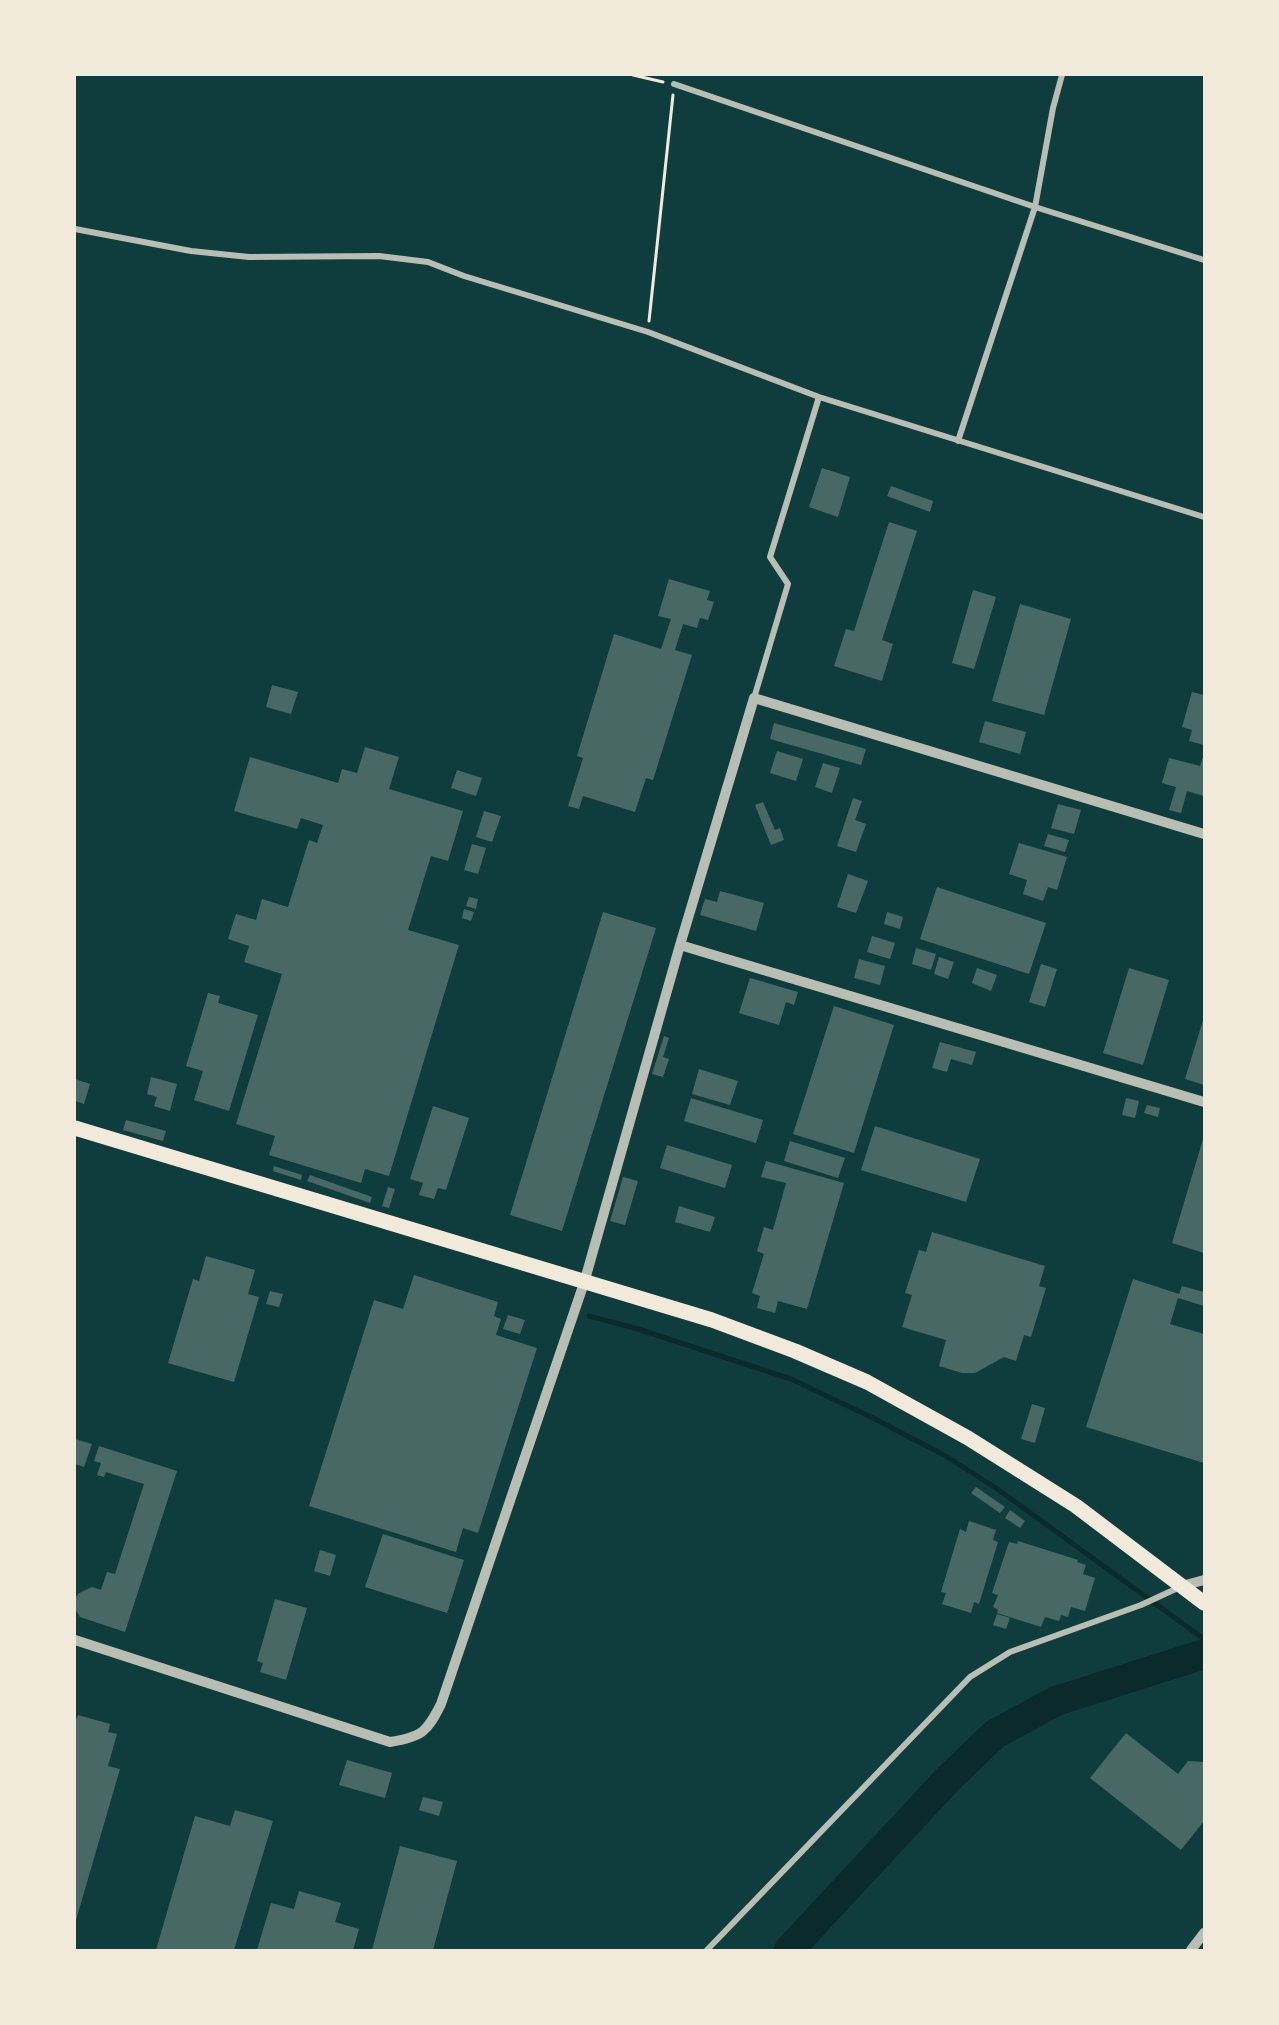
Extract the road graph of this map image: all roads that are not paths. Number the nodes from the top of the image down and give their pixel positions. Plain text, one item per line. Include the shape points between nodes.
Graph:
1 (1062, 75) edge
2 (674, 84) road end
3 (1035, 207) junction
4 (75, 229) edge
5 (1204, 260) edge
6 (819, 397) junction
7 (958, 441) junction
8 (1204, 517) edge
9 (754, 698) junction
10 (1204, 834) edge
11 (680, 945) junction
12 (1204, 1102) edge
13 (75, 1128) edge
14 (584, 1283) junction
15 (1204, 1580) edge
16 (1182, 1586) junction
17 (1204, 1603) edge
18 (75, 1640) edge
19 (1204, 1933) edge
20 (707, 1950) edge
21 (1191, 1950) edge

1 - 3 street
2 - 3 street
3 - 5 street
3 - 7 street
4 - 6 street via 249,256 379,256 428,262 648,332
6 - 7 street
6 - 9 street via 770,558 788,584
7 - 8 street
9 - 10 street
9 - 11 street
11 - 12 street
11 - 14 street
13 - 14 highway
14 - 16 highway via 712,1320 867,1382 968,1438 1076,1506
14 - 18 street via 441,1704 429,1728 409,1739 390,1742
15 - 16 street
16 - 17 highway
16 - 20 street via 1141,1605 1010,1652 970,1677
19 - 21 street

